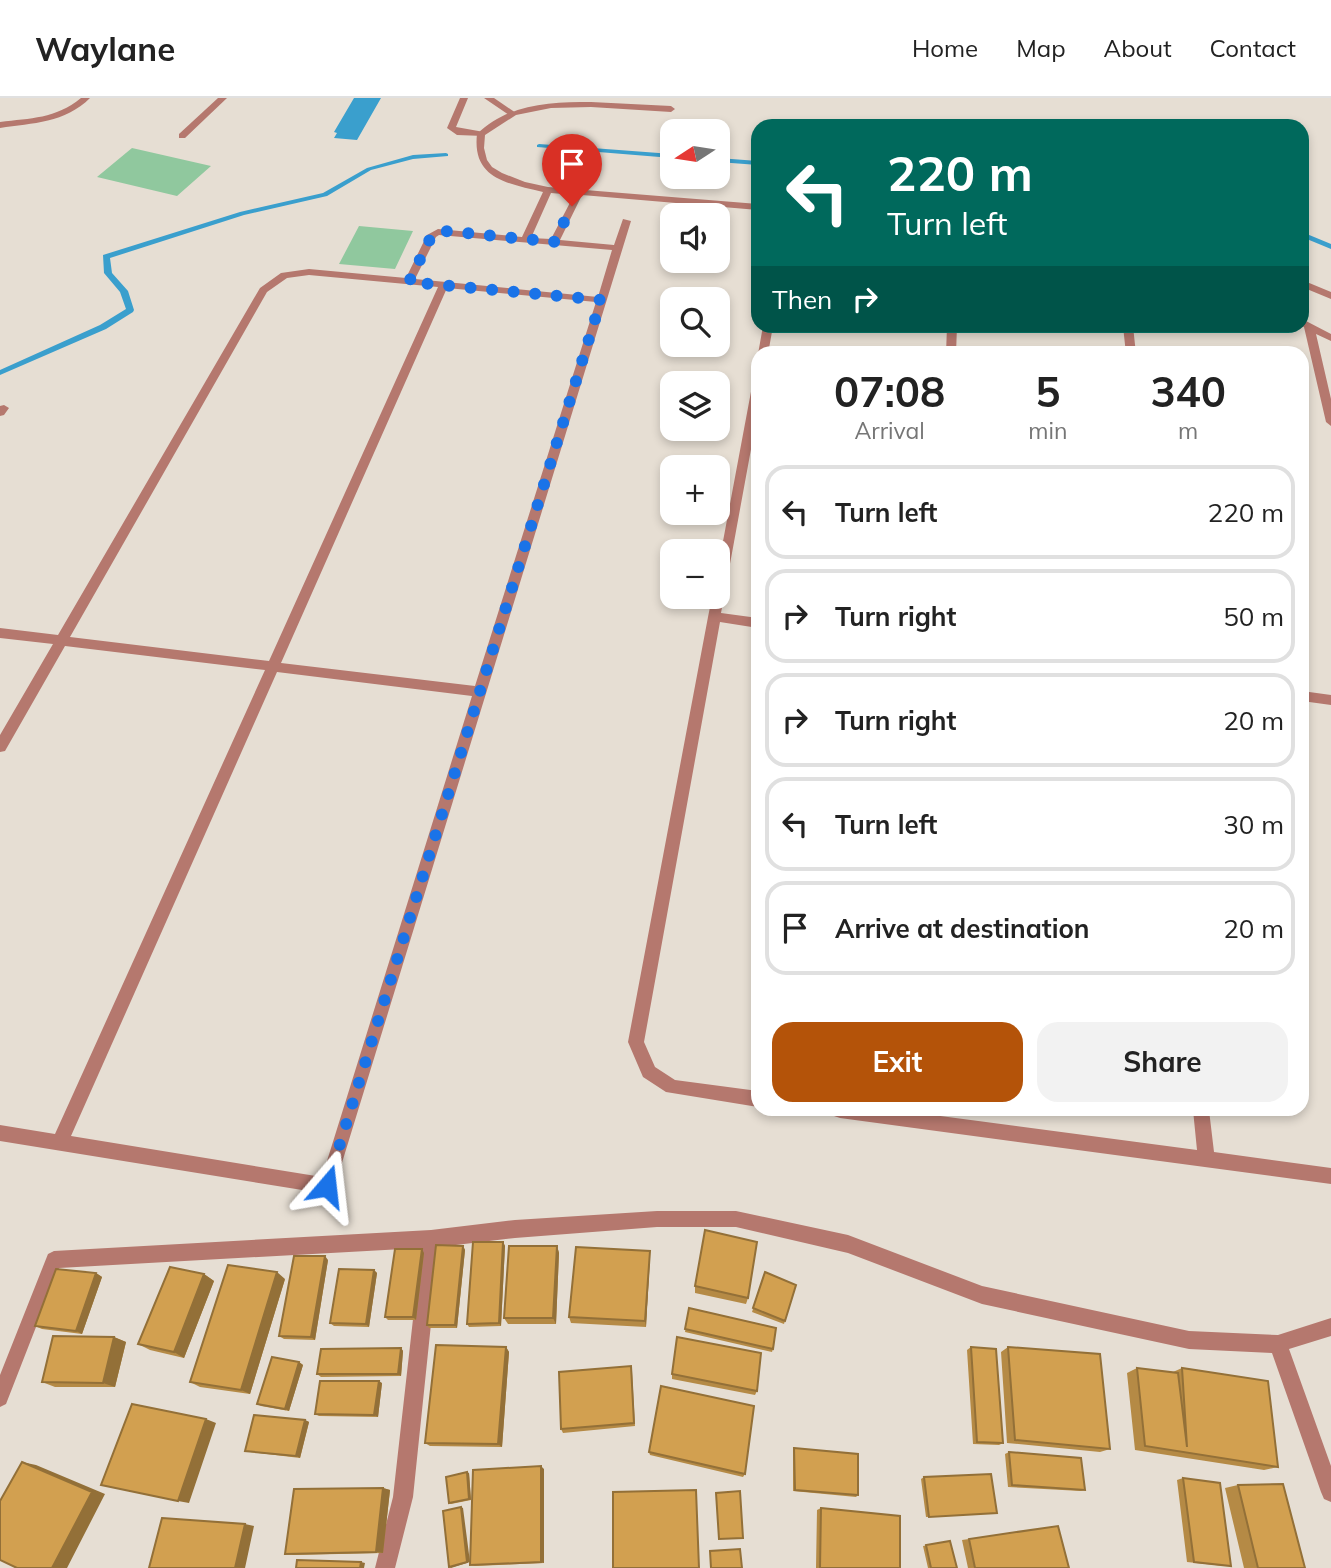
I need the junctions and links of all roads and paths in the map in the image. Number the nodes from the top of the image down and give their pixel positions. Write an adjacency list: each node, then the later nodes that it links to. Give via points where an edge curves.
1 (86, 98): 7 (street, via 57,117)
2 (223, 98): 9 (street)
3 (464, 98): 8 (street, via 451,128)
4 (488, 98): 6 (street)
5 (671, 109): 6 (street, via 577,103)
6 (512, 113): 8 (street)
7 (0, 125)
8 (481, 134): 10 (street, via 480,160 491,171)
9 (182, 136)
10 (548, 190): 11 (street); 14 (street)
11 (579, 192): 12 (street); 15 (street)
12 (751, 206)
13 (626, 221): 16 (street)
14 (526, 239): 15 (street); 17 (street, via 438,232 432,235)
15 (554, 242): 16 (street)
16 (617, 248): 21 (street)
17 (409, 282): 18 (street); 30 (street, via 309,272 284,275 263,290)
18 (444, 285): 21 (street); 31 (street)
19 (1309, 285): 20 (street)
20 (1331, 296)
21 (601, 300): 32 (street)
22 (1309, 325): 24 (street)
23 (1308, 333): 26 (street)
24 (1331, 338)
25 (751, 419): 27 (street)
26 (1331, 422)
27 (714, 617): 28 (street); 36 (street, via 636,1042 649,1072 672,1087)
28 (751, 622)
29 (0, 633): 30 (street)
30 (61, 641): 31 (street); 35 (street)
31 (273, 667): 32 (street); 40 (street)
32 (480, 692): 40 (street, via 327,1186)
33 (1309, 697): 34 (street)
34 (1331, 700)
35 (0, 747)
36 (751, 1097)
37 (925, 1116): 41 (street)
38 (1202, 1116): 41 (street)
39 (0, 1133): 40 (street)
40 (60, 1142)
41 (1206, 1159): 42 (street)
42 (1331, 1176)
43 (432, 1239): 45 (street, via 657,1219 736,1219 848,1244 982,1295 1101,1323 1189,1340); 46 (street, via 54,1260); 48 (street, via 403,1497)
44 (1331, 1327): 45 (street)
45 (1278, 1344): 47 (street)
46 (0, 1398)
47 (1331, 1492)
48 (385, 1568)

